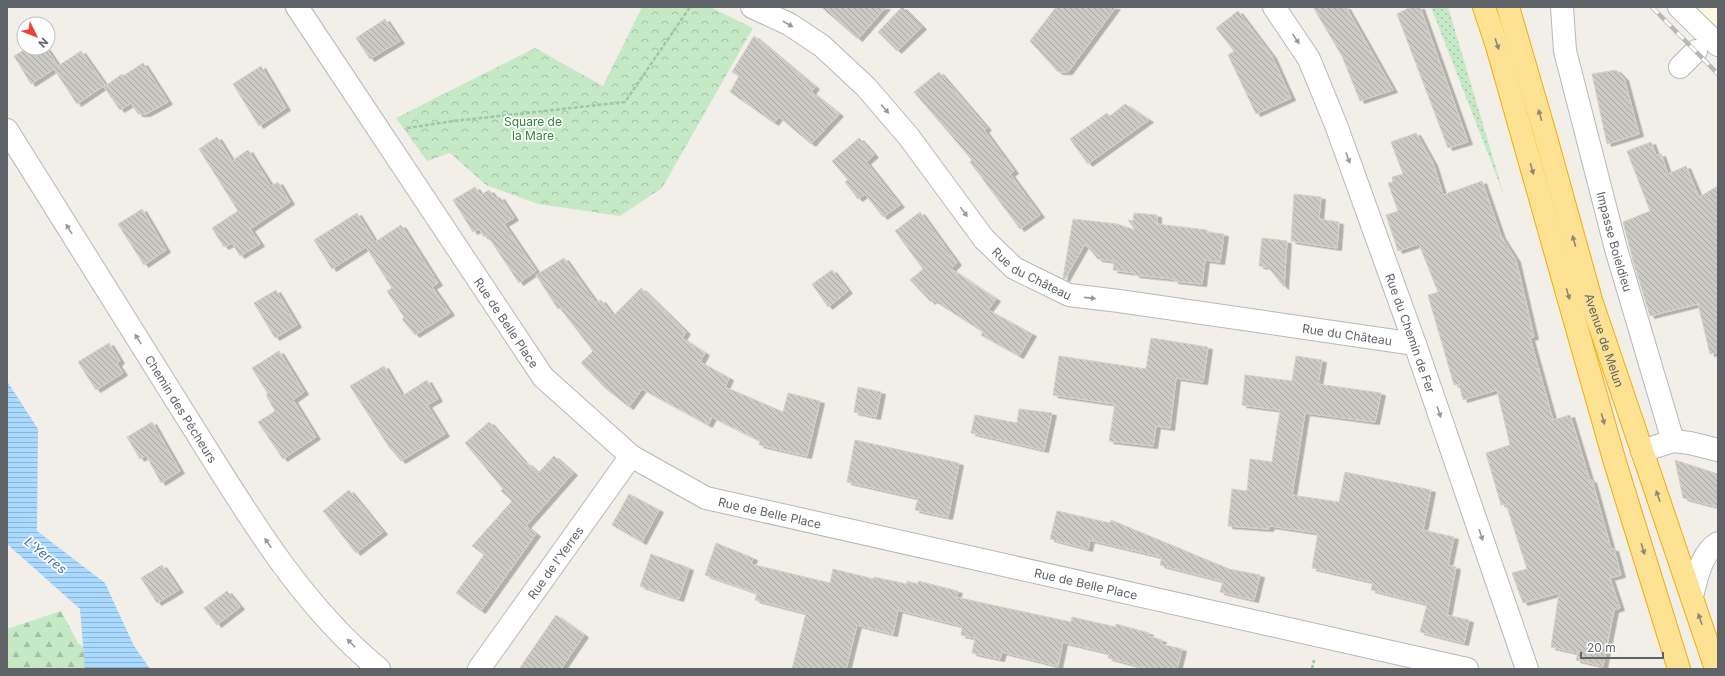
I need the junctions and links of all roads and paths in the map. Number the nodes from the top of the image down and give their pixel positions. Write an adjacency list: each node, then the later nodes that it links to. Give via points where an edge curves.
1 (297, 7): 13 (street, Rue de Belle Place)
2 (690, 7): 13 (path, via 625,102 454,121)
3 (752, 7): 14 (street, Rue du Château, one-way to 14, via 789,24 822,46 866,87 909,137 984,239 1014,268 1069,296)
4 (1274, 7): 14 (street, Rue du Chemin de Fer, one-way to 14, via 1309,59 1336,125)
5 (1484, 7): 28 (highway, Avenue de Melun, one-way to 28, via 1500,54 1614,459)
6 (1508, 7): 17 (highway, Avenue de Melun, one-way to 6, via 1591,300)
7 (1562, 7): 15 (street, Impasse Boieldieu, via 1565,51 1616,249)
8 (1679, 7): 9 (street)
9 (1718, 45)
10 (1696, 51): 11 (street)
11 (1680, 67)
12 (7, 130): 23 (street, Chemin des Pêcheurs, one-way to 12, via 322,614 268,544)
13 (381, 132): 18 (street, Rue de Belle Place, via 543,377)
14 (1415, 344): 27 (street, Rue du Chemin de Fer, one-way to 27)
15 (1673, 441): 16 (street); 17 (street)
16 (1718, 450)
17 (1642, 451): 20 (highway, Avenue de Melun, one-way to 17)
18 (630, 456): 24 (street, Rue de l'Yerres); 26 (street, Rue de Belle Place, via 706,498)
19 (1718, 543): 20 (street, via 1706,554)
20 (1692, 596): 22 (highway, Avenue de Melun, one-way to 20)
21 (1315, 659): 25 (path)
22 (1716, 668)
23 (379, 669)
24 (479, 669)
25 (1312, 669)
26 (1467, 669)
27 (1527, 669)
28 (1679, 669)

